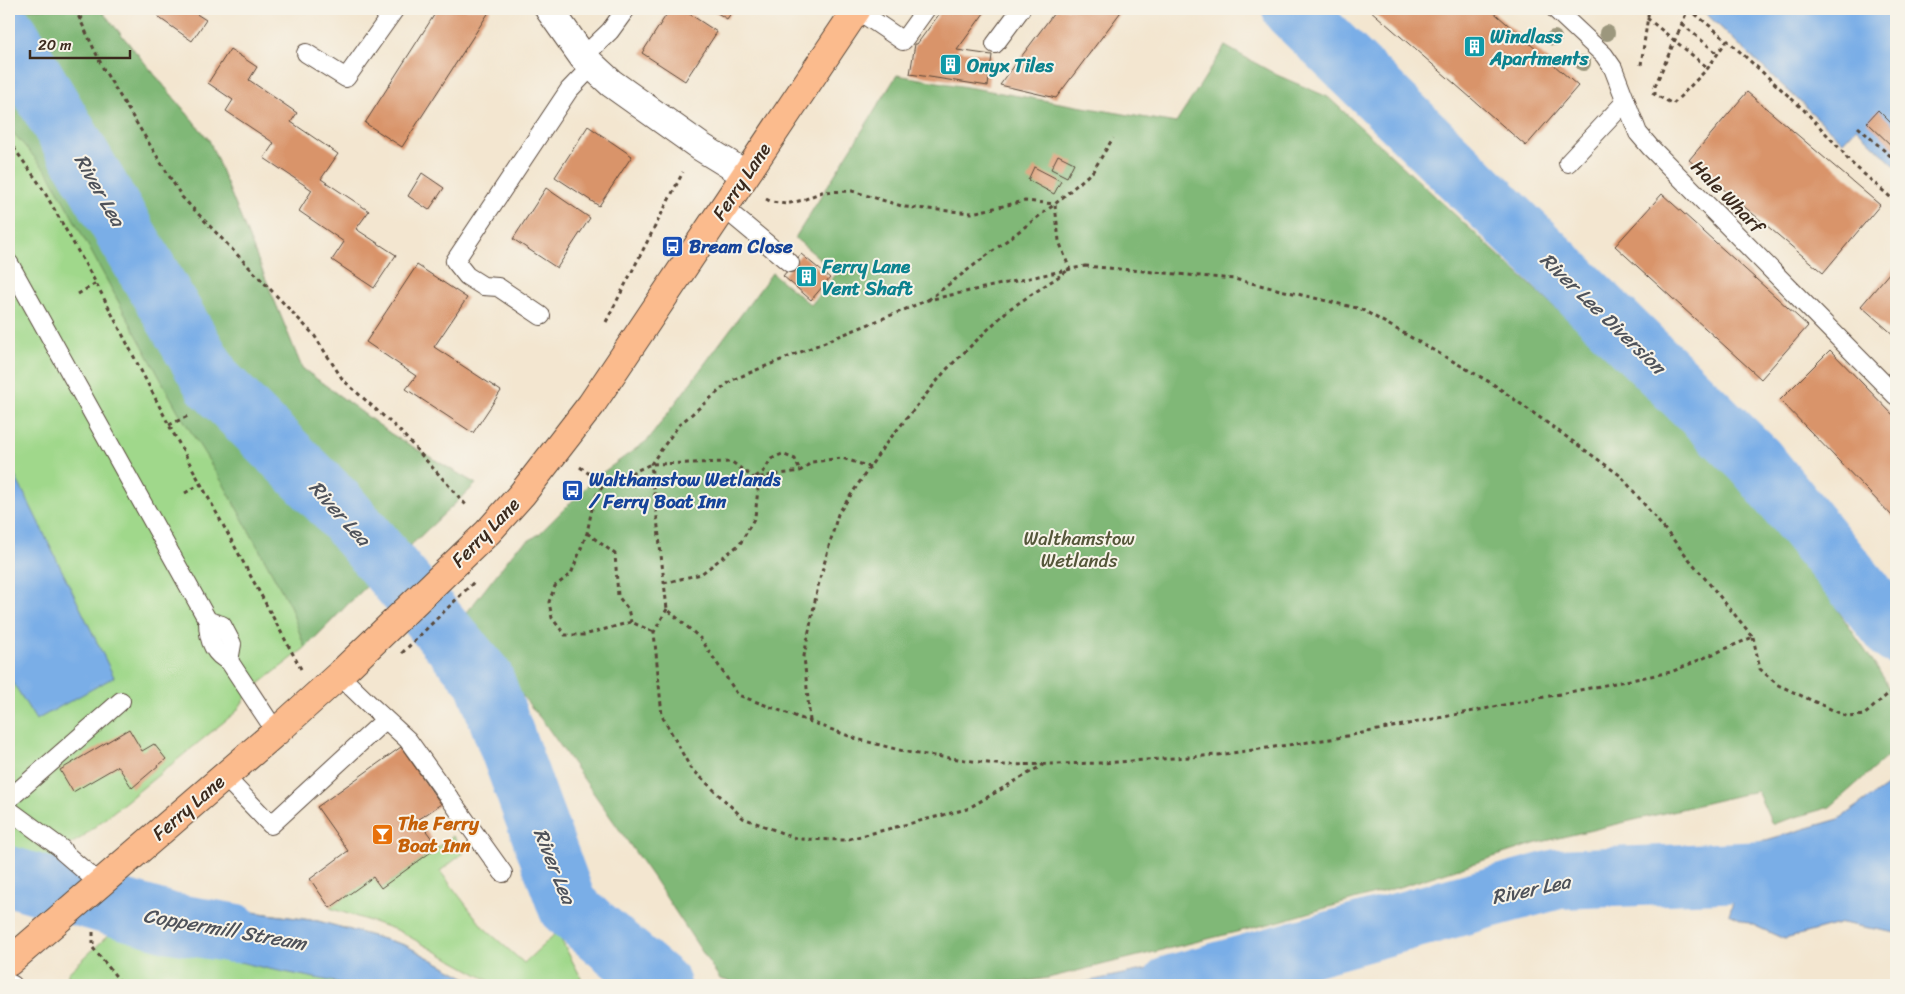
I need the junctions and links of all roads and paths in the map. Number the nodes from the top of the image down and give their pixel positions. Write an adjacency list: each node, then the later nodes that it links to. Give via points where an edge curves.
1 (75, 9): 13 (path)
2 (88, 9): 13 (path)
3 (395, 9): 17 (lane, via 346,78)
4 (549, 9): 19 (street)
5 (626, 9): 19 (lane)
6 (926, 9): 11 (lane, via 903,41)
7 (1021, 9): 16 (lane)
8 (1555, 9): 24 (lane, Hale Wharf, via 1604,55 1613,68)
9 (1649, 9): 12 (path)
10 (1688, 9): 14 (path); 15 (path)
11 (863, 14): 31 (main road, Ferry Lane)
12 (1647, 18): 20 (path); 21 (path)
13 (80, 20): 54 (path, via 104,70 182,196 314,335 343,380 399,430)
14 (1682, 24): 18 (path); 22 (path, bridge)
15 (1727, 40): 18 (path); 32 (path, via 1804,110 1849,161)
16 (995, 44)
17 (306, 53)
18 (1718, 54): 20 (path)
19 (587, 62): 31 (street); 41 (lane, via 455,261 468,276 483,286 498,288)
20 (1708, 68): 23 (path, via 1673,104)
21 (1640, 73)
22 (1655, 86)
23 (1650, 91)
24 (1626, 101): 29 (lane); 43 (lane, Hale Wharf, via 1638,133 1650,147)
25 (1858, 127): 28 (path)
26 (1113, 138): 33 (path, via 1093,171)
27 (9, 140): 38 (path, via 41,186)
28 (1896, 161)
29 (1568, 163)
30 (679, 178): 42 (path)
31 (752, 185): 33 (path, via 772,202 786,204 822,192 852,191 905,207 972,213 1025,201); 34 (main road, Ferry Lane)
32 (1896, 202)
33 (1055, 204): 37 (path, via 1060,241); 40 (path)
34 (723, 207): 36 (lane); 64 (main road, Ferry Lane, via 597,397 516,501 488,532)
35 (9, 263): 69 (lane, via 208,622 208,636 220,657 229,660)
36 (790, 263)
37 (1070, 270): 40 (path); 48 (path, via 1008,310 946,370); 61 (path, via 1085,266 1234,279 1361,309 1494,384 1621,476)
38 (96, 283): 39 (path); 45 (path)
39 (78, 294)
40 (928, 300): 46 (path, via 732,380 679,424)
41 (541, 316)
42 (604, 327)
43 (1896, 396)
44 (188, 416): 45 (path)
45 (169, 425): 52 (path)
46 (651, 464): 50 (path, via 732,462); 51 (path, via 618,479); 57 (path)
47 (578, 466): 51 (path, via 595,478)
48 (870, 467): 49 (path, via 842,458 812,462); 68 (path, via 838,514 818,586 804,656)
49 (800, 471): 50 (path); 50 (path, via 795,459 782,454 771,459 764,471)
50 (754, 478): 57 (path, via 758,488 755,517 740,544 701,574)
51 (607, 480): 55 (path, via 594,498)
52 (201, 484): 53 (path); 63 (path)
53 (185, 493)
54 (467, 506)
55 (588, 533): 59 (path, via 615,554 618,596 628,609); 59 (path, via 570,574 555,586 549,602 552,618 565,635 584,635)
56 (476, 580): 62 (path, Ferry Lane, bridge)
57 (664, 583): 58 (path)
58 (667, 609): 60 (path); 68 (path, via 701,639 738,695)
59 (631, 622): 60 (path)
60 (654, 632): 70 (path, via 662,716 690,767 743,818 798,839 845,840 967,809)
61 (1753, 637): 65 (path, via 1760,669 1778,685 1848,717 1864,715); 70 (path, via 1671,672 1337,738 1218,755)
62 (402, 653)
63 (302, 670)
64 (339, 674): 67 (lane); 69 (main road, Ferry Lane)
65 (1896, 687)
66 (121, 701): 72 (lane)
67 (385, 720): 71 (lane, via 272,825); 74 (lane, via 408,740)
68 (810, 721): 70 (path, via 857,740 911,753 1004,765)
69 (276, 732): 71 (main road, Ferry Lane)
70 (1044, 764)
71 (224, 776): 75 (main road, Ferry Lane)
72 (9, 798)
73 (9, 810): 75 (lane, via 62,849)
74 (503, 873)
75 (99, 883): 77 (main road, Ferry Lane, via 54,925)
76 (93, 932): 80 (path, via 93,948)
77 (12, 956)
78 (9, 983): 79 (lane)
79 (13, 985)
80 (123, 985)

